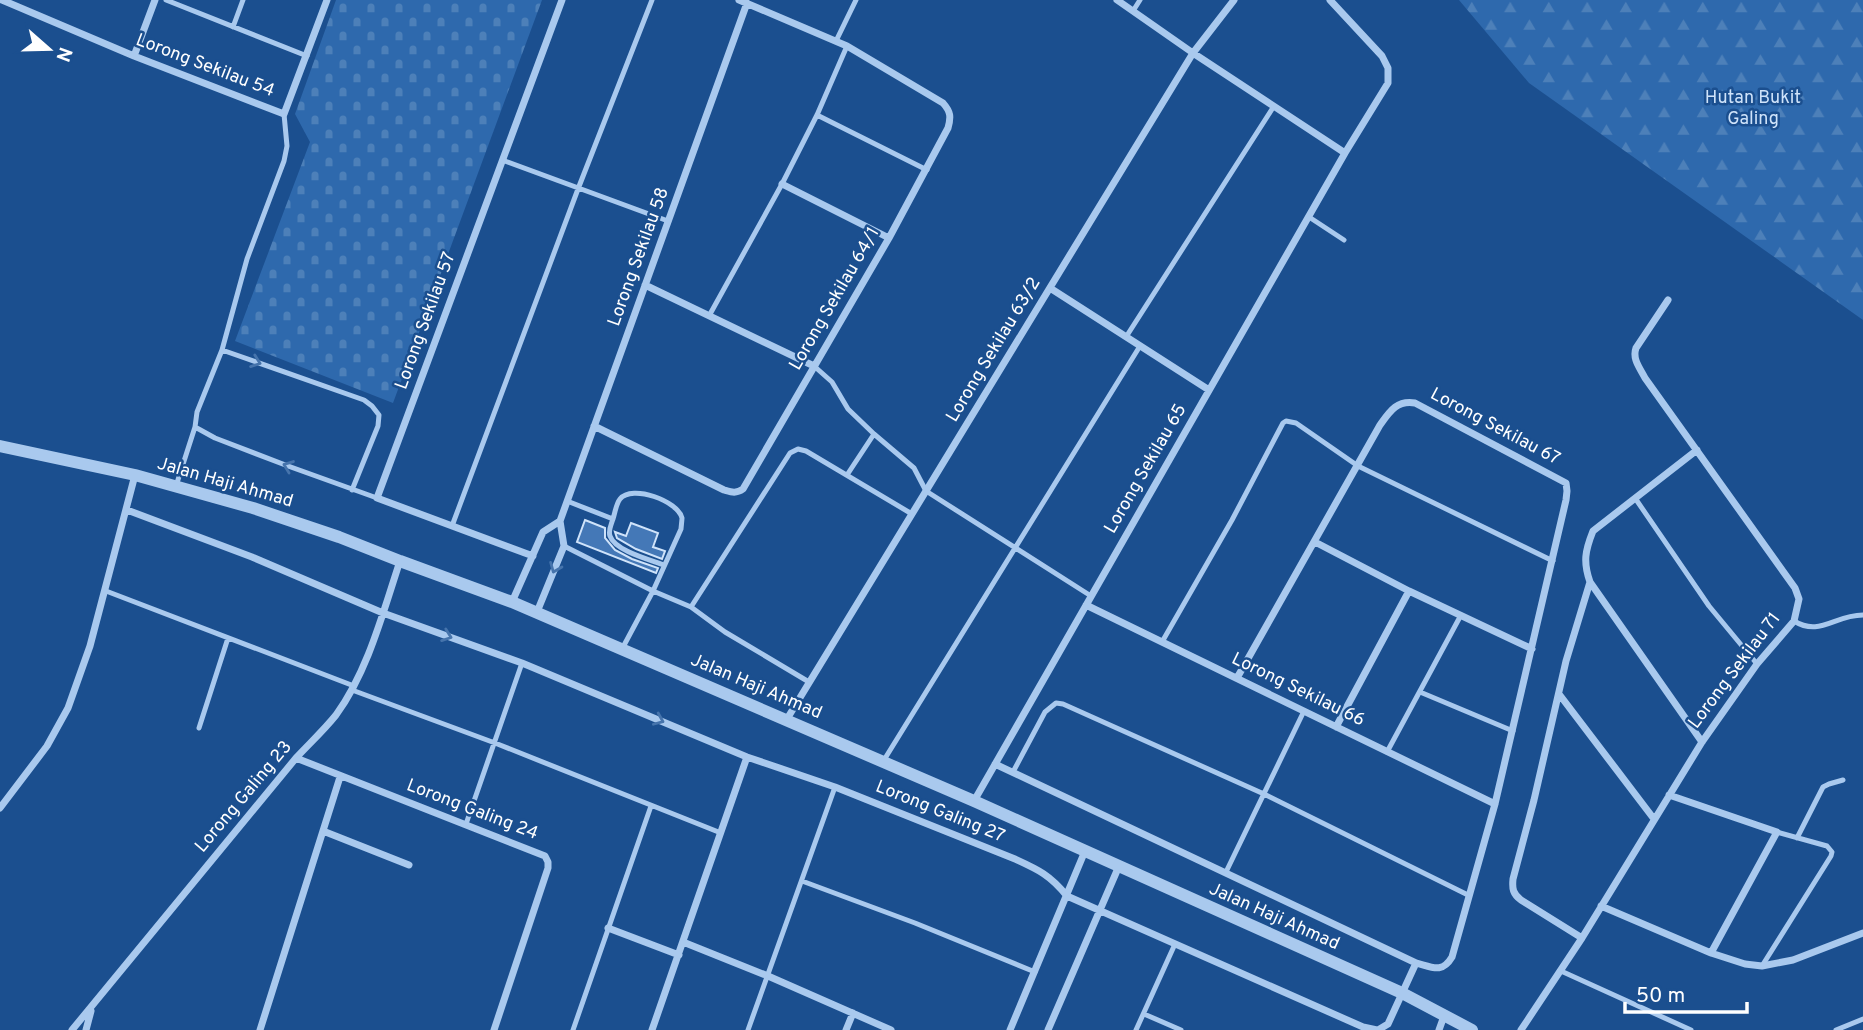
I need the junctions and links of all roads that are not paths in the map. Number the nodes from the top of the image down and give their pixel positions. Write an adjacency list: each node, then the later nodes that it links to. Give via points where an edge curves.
1 (2, 0): 19 (street, Lorong Sekilau 54)
2 (155, 0): 19 (street)
3 (166, 0): 15 (lane)
4 (243, 0): 15 (lane)
5 (327, 0): 20 (street, Lorong Sekilau 54)
6 (562, 0): 25 (street, Lorong Sekilau 57)
7 (652, 0): 28 (lane)
8 (856, 0): 16 (lane)
9 (1117, 0): 14 (street)
10 (1140, 0): 14 (lane)
11 (1234, 0): 18 (street, Lorong Sekilau 63/2)
12 (1330, 0): 24 (street, Lorong Sekilau 65, via 1382,57 1389,76)
13 (743, 1): 16 (street); 30 (street, Lorong Sekilau 58)
14 (1133, 11): 18 (street)
15 (233, 27): 20 (lane)
16 (836, 41): 17 (street)
17 (848, 46): 23 (lane); 26 (street, Lorong Sekilau 64/1, via 950,110 948,128)
18 (1194, 53): 21 (street); 34 (street, Lorong Sekilau 63/2)
19 (134, 55): 22 (street, Lorong Sekilau 54)
20 (307, 56): 22 (street, Lorong Sekilau 54)
21 (1275, 106): 24 (street); 37 (lane)
22 (284, 114): 39 (lane, via 284,161 247,259)
23 (817, 116): 26 (lane); 27 (lane)
24 (1345, 153): 29 (street, Lorong Sekilau 65)
25 (502, 160): 28 (lane); 53 (street, Lorong Sekilau 57)
26 (927, 170): 31 (street, Lorong Sekilau 64/1)
27 (782, 184): 31 (street); 36 (lane)
28 (578, 189): 30 (lane); 60 (lane)
29 (1309, 217): 32 (lane); 41 (street, Lorong Sekilau 65)
30 (668, 221): 33 (street, Lorong Sekilau 58)
31 (888, 238): 40 (street, Lorong Sekilau 64/1)
32 (1344, 240)
33 (645, 285): 36 (street); 42 (street, Lorong Sekilau 58)
34 (1050, 288): 37 (street); 52 (street, Lorong Sekilau 63/2)
35 (1668, 300): 46 (street, Lorong Sekilau 71, via 1636,348 1635,360)
36 (709, 316): 40 (street)
37 (1126, 337): 38 (street)
38 (1140, 346): 41 (street); 63 (lane)
39 (222, 350): 43 (lane); 51 (lane, one-way to 51, via 372,406 379,415 378,426)
40 (814, 366): 42 (street, Lorong Sekilau 64/1, via 739,492); 44 (lane)
41 (1209, 390): 72 (street, Lorong Sekilau 65)
42 (594, 426): 55 (street, Lorong Sekilau 58)
43 (195, 427): 50 (lane); 51 (lane, one-way to 43)
44 (874, 434): 49 (lane); 52 (lane, via 914,468)
45 (0, 446): 48 (street, Jalan Haji Ahmad)
46 (1697, 450): 54 (street); 80 (street, Lorong Sekilau 71, via 1795,588 1799,598)
47 (1358, 466): 61 (street, Lorong Sekilau 67); 66 (lane); 66 (street, Lorong Sekilau 67, via 1389,411 1401,403 1415,403 1566,482); 82 (lane, via 1296,423 1283,423)
48 (135, 475): 50 (street, Jalan Haji Ahmad); 56 (street)
49 (847, 475): 57 (lane); 75 (lane, via 806,451 790,453)
50 (175, 487): 65 (street, Jalan Haji Ahmad, via 253,508)
51 (352, 490): 53 (lane)
52 (926, 491): 57 (street, Lorong Sekilau 63/2); 63 (lane)
53 (377, 498): 60 (street)
54 (1635, 498): 68 (street, via 1593,531 1585,567); 86 (lane, via 1709,606)
55 (567, 501): 58 (lane); 59 (street, Lorong Sekilau 58)
56 (127, 510): 69 (street); 77 (street)
57 (912, 514): 88 (street, Lorong Sekilau 63/2)
58 (613, 519): 67 (lane, via 609,532 617,545); 67 (lane, via 626,494 638,493 675,506 681,529)
59 (560, 521): 62 (street, Lorong Sekilau 58); 64 (street, Lorong Sekilau 58, via 543,532)
60 (452, 526): 64 (street)
61 (1315, 542): 70 (street); 87 (street, Lorong Sekilau 67)
62 (564, 546): 71 (lane); 76 (street, one-way to 76)
63 (1016, 548): 72 (lane); 102 (lane)
64 (533, 556): 73 (street, Lorong Sekilau 58)
65 (400, 561): 73 (street, Jalan Haji Ahmad); 77 (street, Lorong Galing 23)
66 (1553, 561): 84 (street, Lorong Sekilau 67)
67 (664, 565): 71 (lane)
68 (1590, 582): 91 (street); 97 (street)
69 (106, 591): 81 (lane); 113 (street, via 68,708 47,746)
70 (1409, 591): 78 (street); 94 (street)
71 (653, 592): 75 (lane); 83 (lane)
72 (1091, 596): 74 (street, Lorong Sekilau 65)
73 (512, 602): 76 (street, Jalan Haji Ahmad)
74 (1086, 605): 82 (street, Lorong Sekilau 66); 103 (street, Lorong Sekilau 65)
75 (691, 607): 88 (lane)
76 (537, 612): 83 (street, Jalan Haji Ahmad)
77 (383, 613): 85 (street, one-way to 85); 89 (street, Lorong Galing 23)
78 (1461, 615): 84 (street); 90 (lane)
79 (1863, 615): 80 (lane, via 1809,628)
80 (1794, 621): 86 (street, Lorong Sekilau 71)
81 (228, 638): 89 (lane); 95 (lane)
82 (1162, 642): 87 (street, Lorong Sekilau 66)
83 (622, 649): 93 (street, Jalan Haji Ahmad)
84 (1532, 649): 96 (street, Lorong Sekilau 67)
85 (522, 663): 98 (lane); 100 (street, one-way to 100)
86 (1757, 664): 97 (street, Lorong Sekilau 71)
87 (1237, 678): 92 (street, Lorong Sekilau 66)
88 (809, 682): 93 (street, Lorong Sekilau 63/2)
89 (353, 688): 98 (lane); 101 (street, Lorong Galing 23, via 334,717)
90 (1420, 692): 96 (lane); 99 (lane)
91 (1559, 694): 114 (street); 131 (street, via 1512,889 1515,896)
92 (1304, 711): 94 (street, Lorong Sekilau 66); 108 (lane)
93 (787, 719): 102 (street, Jalan Haji Ahmad)
94 (1336, 727): 99 (street, Lorong Sekilau 66)
95 (199, 728)
96 (1513, 731): 111 (street, Lorong Sekilau 67)
97 (1702, 741): 109 (street, Lorong Sekilau 71)
98 (495, 743): 112 (lane); 115 (lane)
99 (1387, 752): 111 (street, Lorong Sekilau 66)
100 (747, 757): 107 (street, Lorong Galing 27); 118 (street)
101 (296, 758): 105 (street, Lorong Galing 24); 142 (street, Lorong Galing 23)
102 (883, 762): 110 (street, Jalan Haji Ahmad)
103 (995, 764): 104 (street); 110 (street, Lorong Sekilau 65)
104 (1013, 772): 108 (lane, via 1045,712 1056,703); 123 (street)
105 (340, 777): 115 (street, Lorong Galing 24); 116 (street)
106 (1843, 780): 119 (lane, via 1823,787)
107 (835, 787): 124 (lane); 126 (street, Lorong Galing 27, via 1042,871)
108 (1264, 794): 123 (lane); 125 (lane)
109 (1669, 795): 114 (street, Lorong Sekilau 71); 117 (street)
110 (974, 801): 120 (street, Jalan Haji Ahmad)
111 (1495, 804): 125 (street, Lorong Sekilau 67)
112 (651, 806): 118 (lane); 129 (lane)
113 (0, 808)
114 (1654, 820): 127 (street, Lorong Sekilau 71)
115 (466, 824): 151 (street, Lorong Galing 24, via 540,853 548,862)
116 (323, 831): 121 (street); 150 (street)
117 (1777, 832): 119 (lane); 134 (street)
118 (721, 833): 132 (street)
119 (1797, 838): 137 (lane, via 1827,846 1831,856)
120 (1085, 851): 122 (street, Jalan Haji Ahmad); 126 (street)
121 (409, 865)
122 (1119, 866): 128 (street); 141 (street, Jalan Haji Ahmad)
123 (1226, 872): 136 (street)
124 (802, 881): 139 (lane); 140 (lane)
125 (1468, 895): 136 (street, Lorong Sekilau 67, via 1447,965)
126 (1067, 896): 128 (street, Lorong Galing 27); 139 (street)
127 (1601, 906): 131 (street, Lorong Sekilau 71); 134 (street)
128 (1100, 909): 133 (street, Lorong Galing 27); 158 (street)
129 (608, 929): 135 (street); 152 (lane)
130 (1863, 933): 137 (street, via 1793,960)
131 (1582, 938): 138 (street, Lorong Sekilau 71)
132 (683, 942): 135 (street); 140 (street)
133 (1175, 944): 144 (lane); 147 (street, Lorong Galing 27)
134 (1711, 953): 137 (street)
135 (679, 955): 153 (street)
136 (1416, 963): 141 (street, Lorong Galing 27)
137 (1762, 966)
138 (1561, 971): 164 (street, Lorong Sekilau 71); 165 (lane)
139 (1035, 972): 157 (street)
140 (768, 976): 143 (street); 154 (lane)
141 (1402, 993): 145 (street, Jalan Haji Ahmad); 161 (street, Lorong Galing 27, via 1388,1024)
142 (92, 1007): 148 (street, Lorong Galing 23); 149 (street)
143 (853, 1013): 155 (street); 156 (street)
144 (1144, 1014): 159 (lane); 160 (lane)
145 (1444, 1016): 162 (street); 163 (street, Jalan Haji Ahmad)
146 (1863, 1019): 166 (lane)
147 (1362, 1029): 161 (street, Lorong Galing 27)
148 (72, 1030)
149 (86, 1030)
150 (260, 1030)
151 (494, 1030)
152 (573, 1030)
153 (652, 1030)
154 (748, 1030)
155 (846, 1030)
156 (891, 1030)
157 (1010, 1030)
158 (1048, 1030)
159 (1136, 1030)
160 (1181, 1030)
161 (1378, 1030)
162 (1439, 1030)
163 (1472, 1030)
164 (1521, 1030)
165 (1691, 1030)
166 (1836, 1030)

